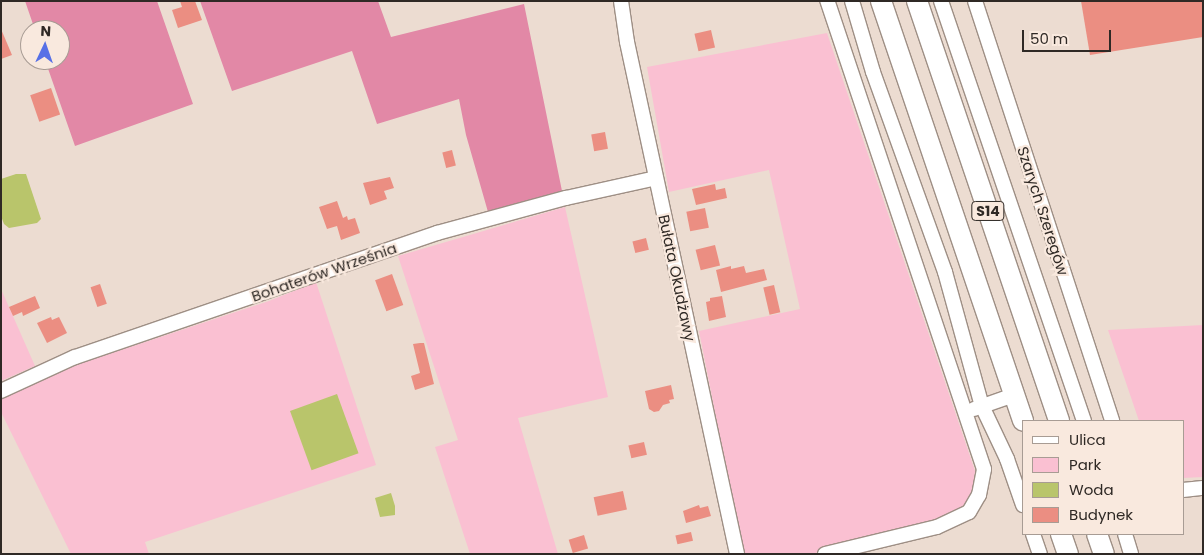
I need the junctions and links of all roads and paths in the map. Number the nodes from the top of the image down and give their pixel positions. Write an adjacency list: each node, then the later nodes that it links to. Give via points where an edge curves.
1 (621, 1): 8 (street, Bułata Okudżawy)
2 (827, 1): 12 (street)
3 (852, 1): 11 (street, via 873,72 945,272)
4 (881, 1): 10 (highway, S14)
5 (917, 1): 14 (highway, S14)
6 (941, 1): 15 (street)
7 (975, 1): 16 (street, Szarych Szeregów)
8 (656, 178): 9 (street, Bohaterów Września, via 566,198 437,233 75,357); 26 (street, Bułata Okudżawy)
9 (1, 391)
10 (1014, 394): 11 (street); 13 (highway, S14)
11 (982, 406): 12 (street); 19 (street)
12 (966, 412): 27 (street, via 984,469 979,494 969,512 937,527)
13 (1023, 420)
14 (1059, 420)
15 (1084, 420)
16 (1112, 420)
17 (1203, 488): 18 (street)
18 (1184, 490)
19 (1022, 502)
20 (1033, 535): 28 (street)
21 (1061, 535): 29 (highway)
22 (1068, 535): 30 (street)
23 (1090, 535): 31 (street)
24 (1097, 535): 32 (highway)
25 (1125, 535): 33 (street)
26 (737, 554)
27 (825, 554)
28 (1040, 554)
29 (1068, 554)
30 (1078, 554)
31 (1093, 554)
32 (1104, 554)
33 (1131, 554)

